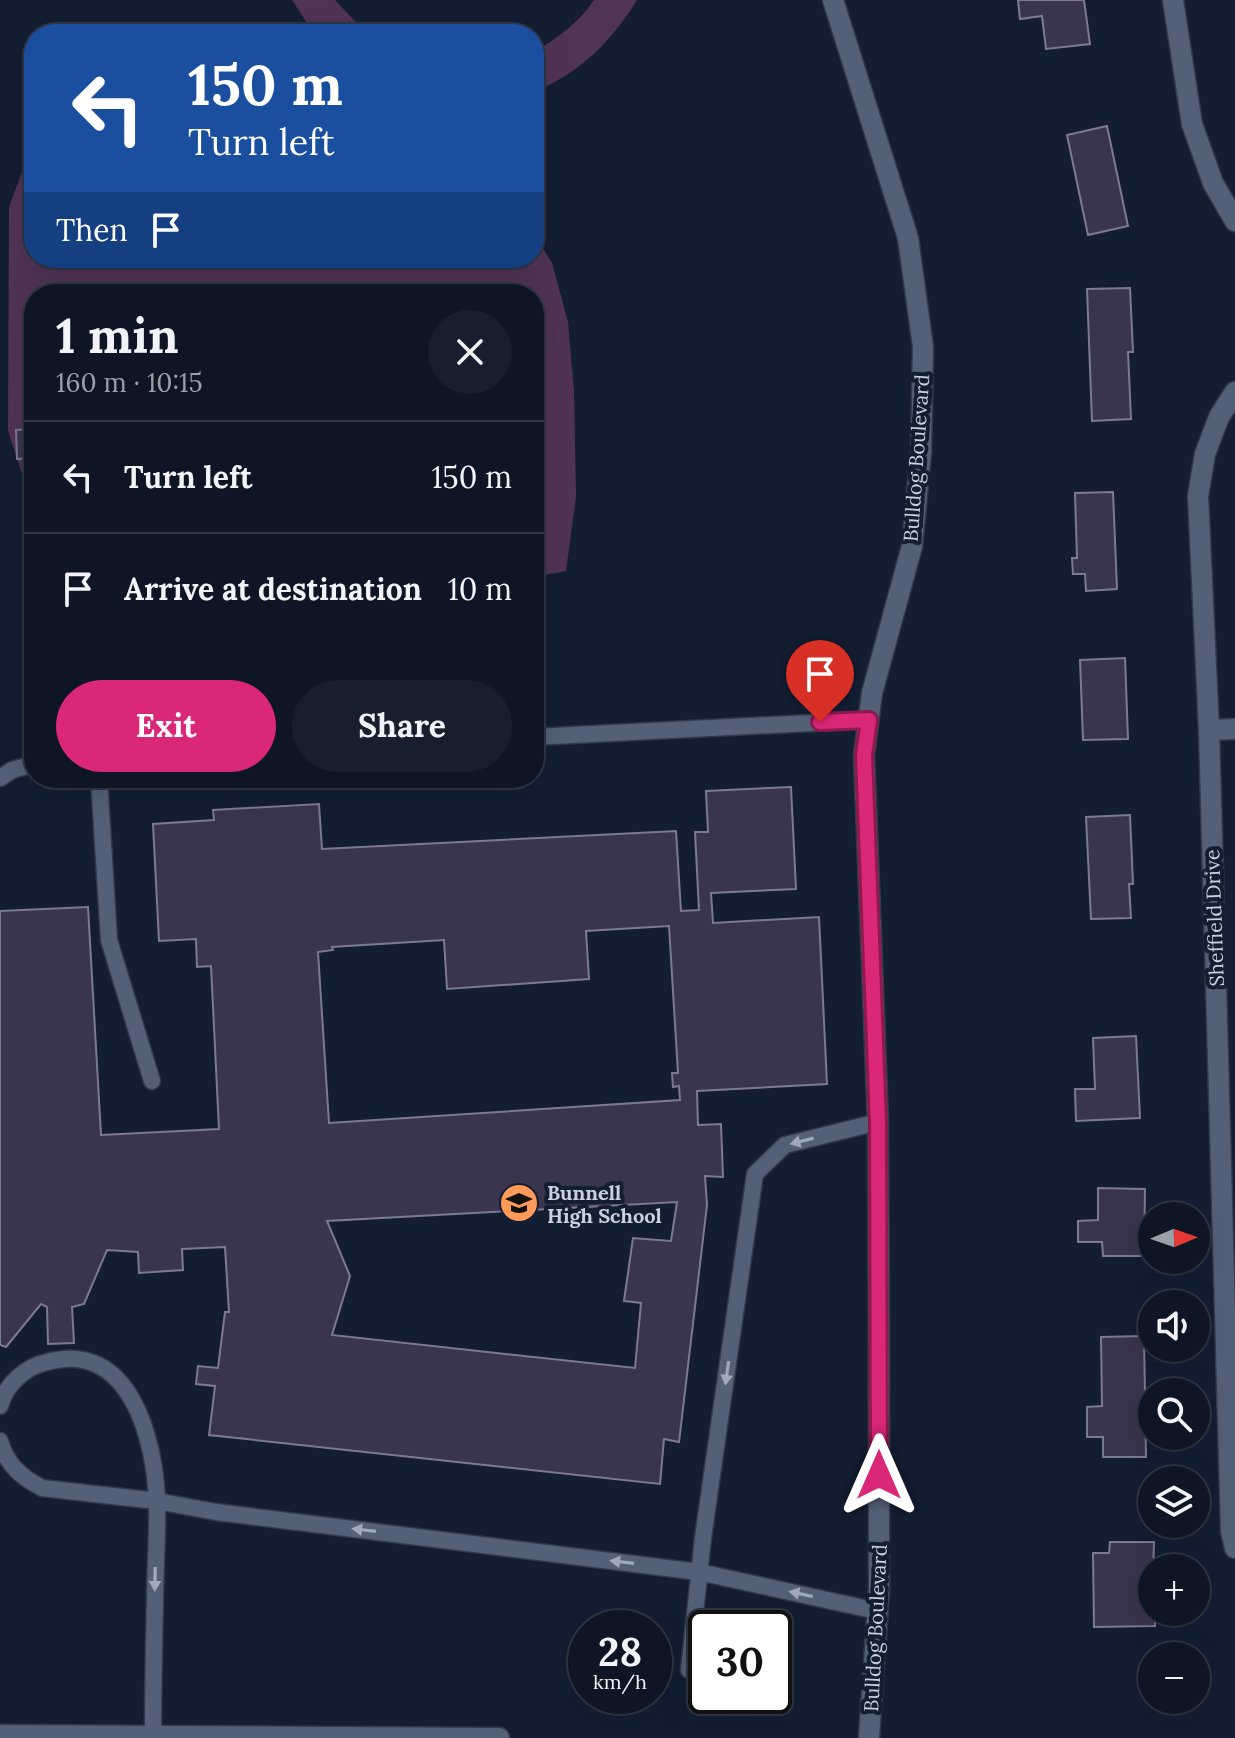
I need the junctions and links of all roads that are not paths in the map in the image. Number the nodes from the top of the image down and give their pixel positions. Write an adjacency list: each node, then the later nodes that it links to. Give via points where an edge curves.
1 (833, 0): 5 (street, Bulldog Boulevard, via 908,238 923,347 912,546)
2 (1173, 0): 3 (street, via 1192,124 1213,183)
3 (1235, 221)
4 (1235, 392): 7 (street, Sheffield Drive, via 1205,454 1198,496)
5 (869, 720): 8 (lane); 13 (street, Bulldog Boulevard, via 864,755)
6 (1235, 729): 7 (street)
7 (1209, 730): 17 (street, Sheffield Drive)
8 (544, 736)
9 (24, 767): 10 (lane)
10 (0, 778)
11 (100, 788): 12 (lane, via 109,940)
12 (152, 1081)
13 (878, 1122): 18 (lane, one-way to 18, via 785,1145 755,1174); 20 (street, Bulldog Boulevard)
14 (0, 1406): 16 (lane, via 12,1382 46,1362 67,1358 106,1369 126,1387 139,1415 151,1450)
15 (0, 1441): 16 (lane, via 15,1470 42,1488)
16 (157, 1501): 18 (lane, one-way to 16); 22 (lane, one-way to 22)
17 (1235, 1548)
18 (699, 1572): 19 (lane); 20 (lane, one-way to 18)
19 (695, 1610)
20 (877, 1611): 24 (street, Bulldog Boulevard)
21 (0, 1735): 22 (street)
22 (153, 1736): 23 (street)
23 (499, 1738)
24 (869, 1738)

